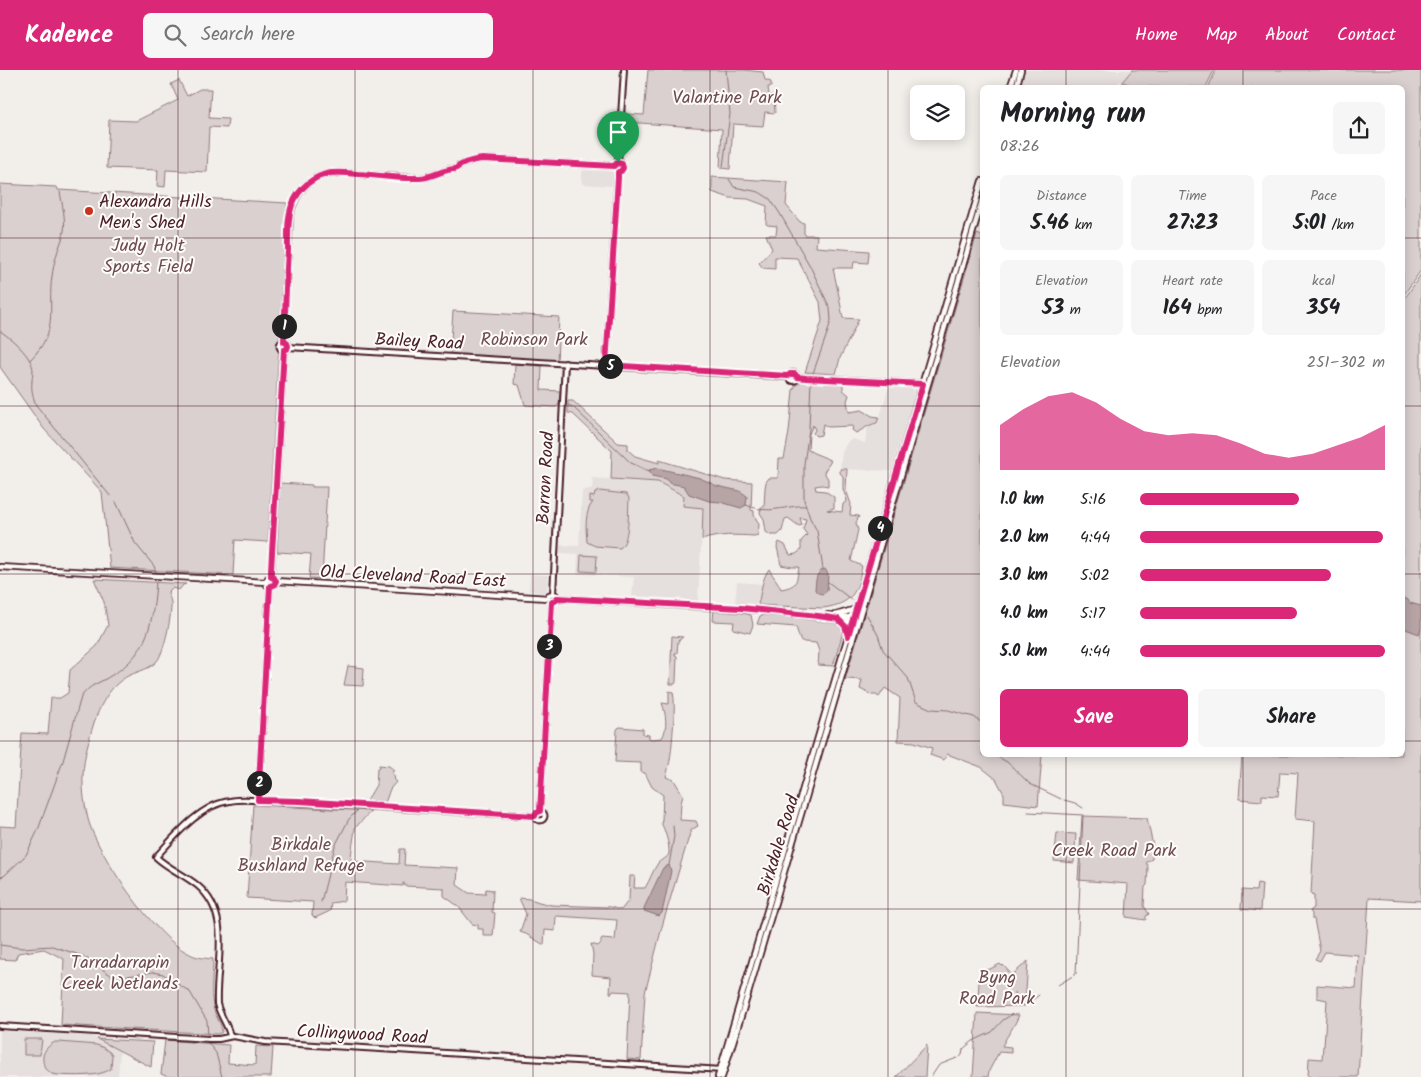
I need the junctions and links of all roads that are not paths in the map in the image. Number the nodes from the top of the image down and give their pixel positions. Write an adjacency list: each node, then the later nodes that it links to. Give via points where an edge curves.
1 (624, 70): 6 (street)
2 (1016, 70): 4 (main road)
3 (1021, 70): 5 (main road)
4 (1011, 85)
5 (1017, 85)
6 (618, 162): 7 (street); 8 (street, via 623,167)
7 (614, 166): 8 (street); 11 (street, via 482,159 418,178 338,172 312,180 299,193 292,207)
8 (618, 172): 15 (street)
9 (980, 189): 16 (main road)
10 (980, 208): 16 (main road)
11 (284, 342): 12 (street); 13 (street, via 279,346)
12 (288, 347): 13 (street); 14 (street, Bailey Road)
13 (284, 350): 18 (street)
14 (565, 363): 15 (street, Bailey Road); 22 (street, Barron Road)
15 (606, 365): 16 (street, Bailey Road, via 788,376 792,381 797,377)
16 (926, 384): 25 (main road); 29 (main road)
17 (0, 567): 20 (main road)
18 (271, 577): 19 (main road); 20 (main road)
19 (276, 581): 21 (main road); 24 (main road, Old Cleveland Road East)
20 (266, 582): 21 (main road)
21 (270, 586): 31 (street)
22 (553, 594): 23 (main road); 24 (main road, via 549,595)
23 (557, 598): 24 (main road); 27 (main road, via 741,608)
24 (550, 600): 32 (street)
25 (856, 608): 26 (main road); 29 (main road)
26 (834, 615): 27 (main road); 29 (main road)
27 (818, 616): 28 (main road)
28 (838, 619): 29 (main road); 30 (main road)
29 (855, 620): 30 (main road, Birkdale Road); 36 (main road, Birkdale Road)
30 (848, 636): 36 (main road, Birkdale Road)
31 (258, 800): 33 (street); 35 (street, via 229,800 206,810 156,857 197,885 215,911 220,939 217,1004)
32 (540, 811): 33 (street); 33 (street, via 544,814 543,819 538,820)
33 (535, 816)
34 (0, 1026): 35 (street, Collingwood Road, via 209,1039)
35 (230, 1036): 36 (street, Collingwood Road, via 265,1042)
36 (722, 1070): 37 (main road, Birkdale Road); 38 (main road, Birkdale Road)
37 (718, 1077)
38 (722, 1077)

